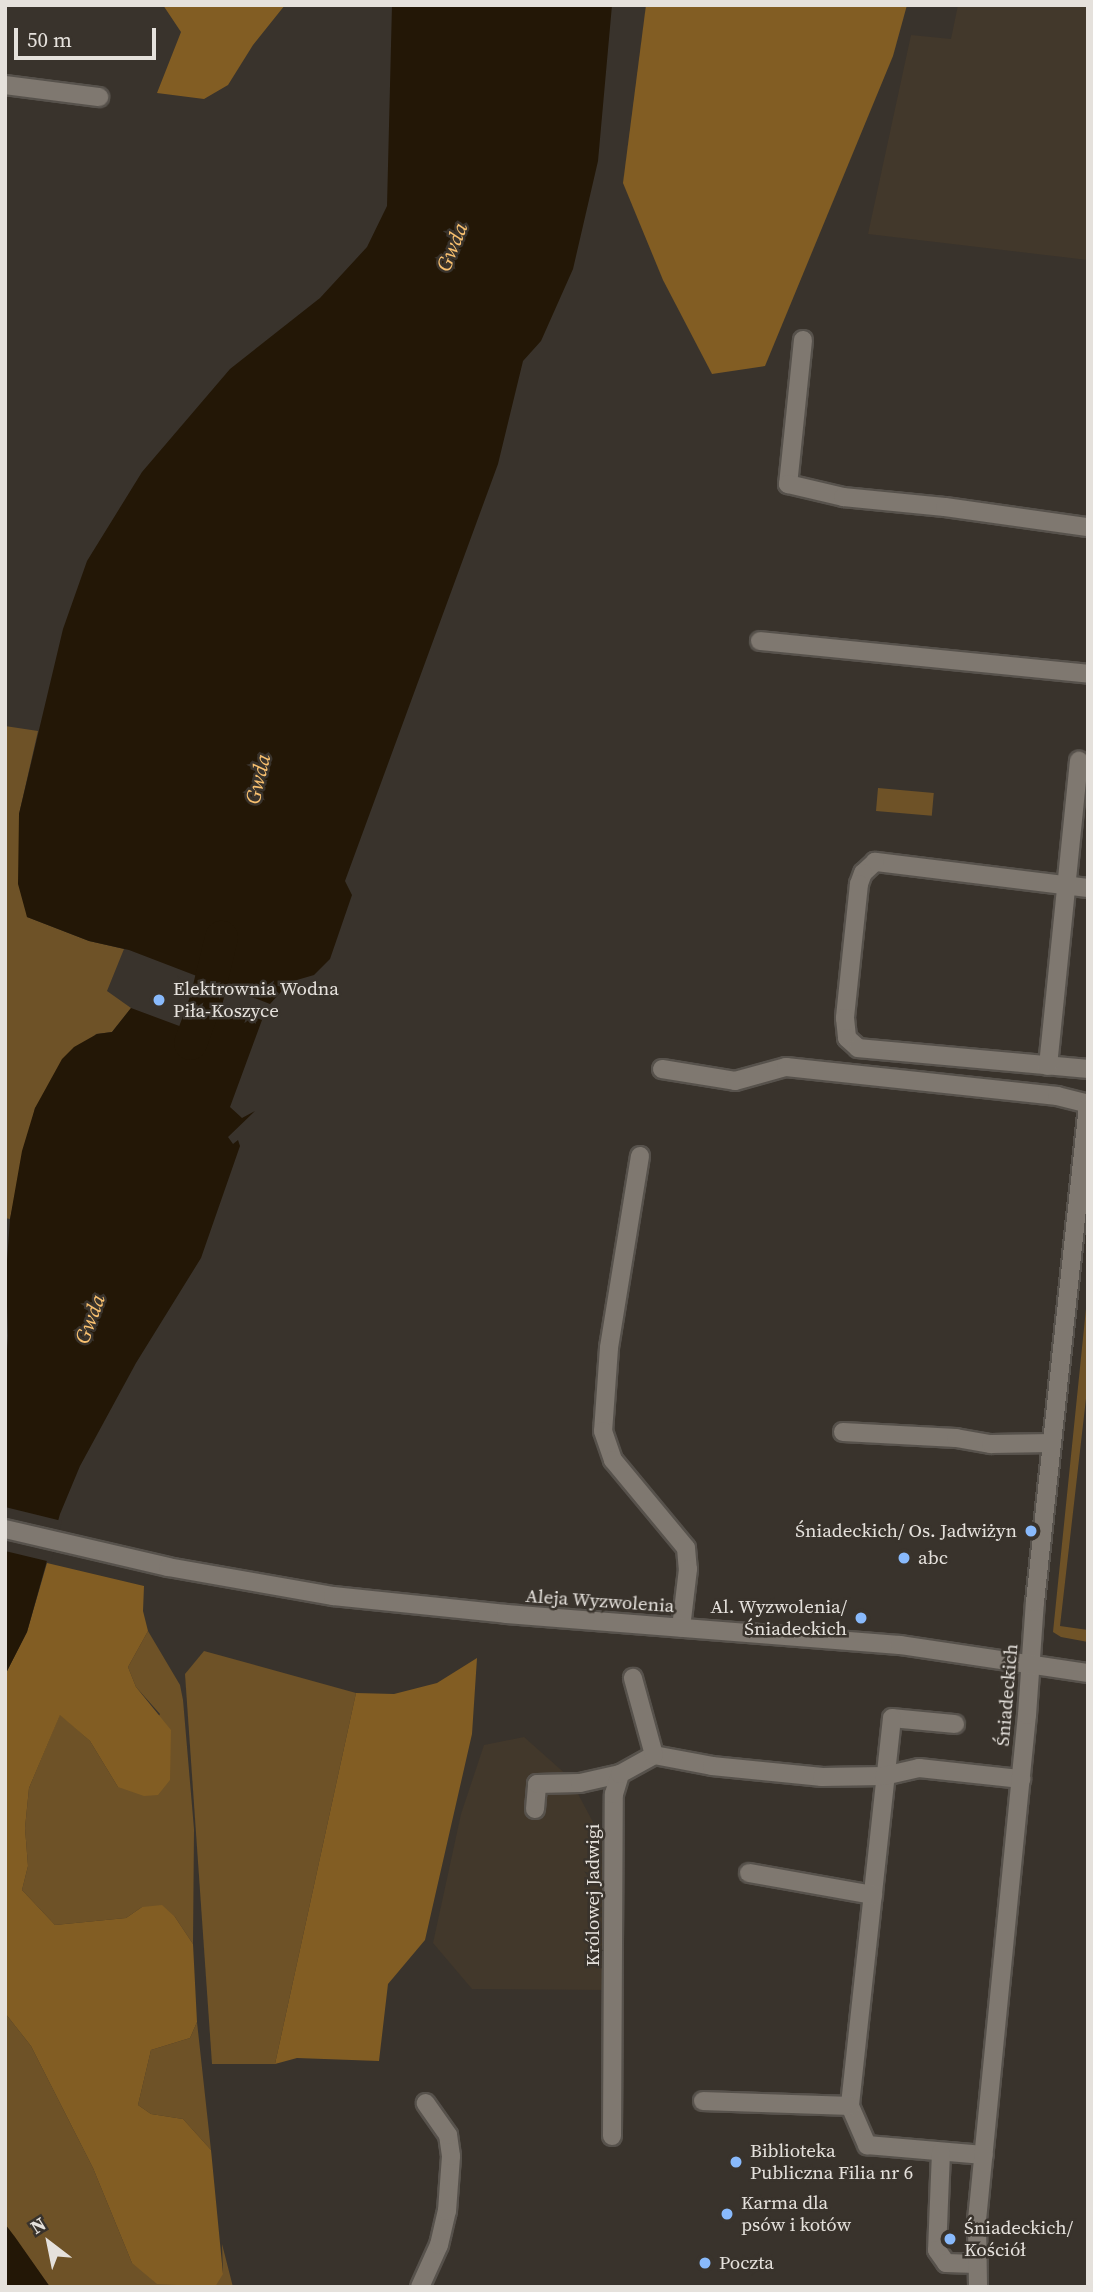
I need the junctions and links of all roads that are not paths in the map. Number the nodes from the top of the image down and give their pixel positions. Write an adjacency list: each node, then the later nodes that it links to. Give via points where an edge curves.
1 (5, 85): 2 (street)
2 (99, 97)
3 (803, 340): 4 (street, via 789,484 843,497)
4 (1088, 527)
5 (760, 641): 6 (street)
6 (1088, 674)
7 (1079, 761): 8 (street)
8 (1066, 886): 9 (street); 10 (street); 10 (street, via 875,862 860,878 846,1006 847,1038 858,1048)
9 (1088, 888)
10 (1048, 1066): 12 (street)
11 (662, 1069): 13 (street, via 735,1081 786,1067 1057,1096)
12 (1088, 1069)
13 (1088, 1106): 16 (street, Śniadeckich)
14 (640, 1156): 18 (street, via 609,1348 602,1424 613,1460 686,1548)
15 (844, 1432): 16 (street, via 991,1444)
16 (1052, 1443): 19 (street, Śniadeckich)
17 (5, 1529): 18 (street, Aleja Wyzwolenia, via 289,1589 391,1603)
18 (681, 1628): 19 (street, Aleja Wyzwolenia, via 900,1645)
19 (1031, 1664): 20 (street, Aleja Wyzwolenia); 26 (street, Śniadeckich)
20 (1088, 1673)
21 (633, 1678): 23 (street)
22 (956, 1724): 25 (street, via 892,1718)
23 (654, 1755): 24 (street); 25 (street, via 822,1777)
24 (620, 1774): 27 (street, via 580,1783 537,1784); 33 (street, Królowej Jadwigi, via 614,1794)
25 (884, 1776): 26 (street, via 919,1768); 29 (street)
26 (1021, 1779): 35 (street, Śniadeckich)
27 (535, 1809)
28 (750, 1873): 29 (street)
29 (873, 1895): 32 (street)
30 (703, 2101): 32 (street)
31 (426, 2103): 37 (street, via 448,2135 451,2156 442,2234)
32 (850, 2106): 34 (street, via 867,2145)
33 (612, 2136)
34 (941, 2152): 35 (street); 36 (street, via 937,2250 946,2263)
35 (984, 2155): 36 (street, Śniadeckich)
36 (976, 2264): 38 (street, Śniadeckich)
37 (419, 2287)
38 (978, 2287)

